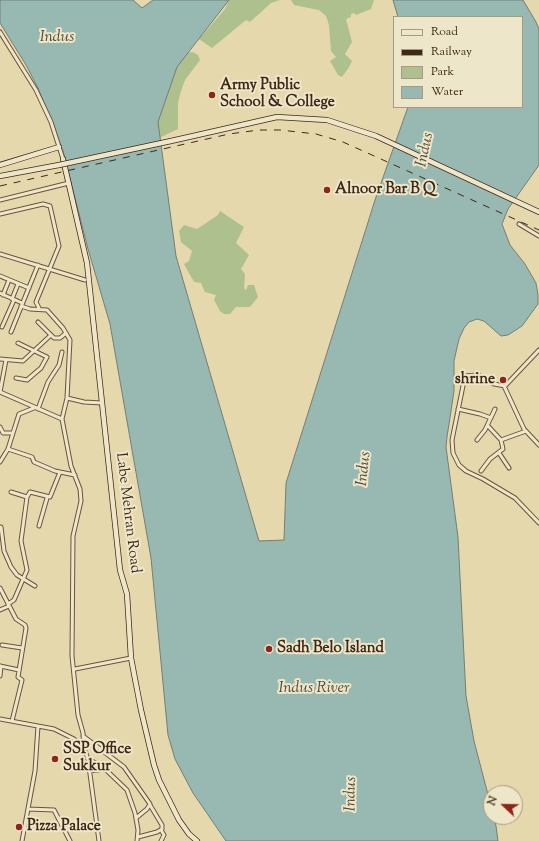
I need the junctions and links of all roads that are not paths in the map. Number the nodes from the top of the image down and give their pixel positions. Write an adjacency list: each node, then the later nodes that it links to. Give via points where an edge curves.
1 (0, 32): 2 (street, via 36,90)
2 (59, 147): 3 (street); 4 (street)
3 (63, 159): 6 (street, Labe Mehran Road)
4 (0, 165)
5 (0, 176): 8 (street, bridge, via 277,117 327,120 376,136)
6 (69, 183): 7 (street); 39 (street, Labe Mehran Road, via 87,263)
7 (0, 200)
8 (539, 212)
9 (0, 214): 14 (street, via 44,204 50,206 59,246)
10 (519, 224): 11 (street)
11 (539, 236)
12 (0, 254): 13 (street)
13 (38, 265): 14 (street); 19 (street)
14 (48, 268): 17 (street); 23 (street, via 36,302)
15 (0, 276): 16 (street)
16 (9, 280): 18 (street); 20 (street)
17 (85, 280)
18 (18, 284): 19 (street); 21 (street)
19 (28, 288): 22 (street)
20 (1, 294): 21 (street)
21 (13, 299): 22 (street); 25 (street)
22 (22, 305): 23 (street, via 30,309); 26 (street)
23 (39, 308): 27 (street, via 47,310)
24 (38, 322): 28 (street)
25 (2, 327)
26 (11, 332)
27 (66, 333): 28 (street, via 57,338); 38 (street, via 71,348)
28 (51, 335): 31 (street)
29 (18, 343): 31 (street)
30 (539, 350): 36 (street)
31 (34, 352): 34 (street, via 23,361); 35 (street, via 48,357 44,365 27,380)
32 (62, 352): 41 (street, via 59,365 48,382)
33 (0, 359): 34 (street)
34 (6, 360): 37 (street)
35 (16, 378)
36 (504, 386): 42 (street, via 494,384 478,375 466,374); 48 (street)
37 (0, 392): 40 (street)
38 (67, 398): 39 (street); 44 (street)
39 (102, 403): 73 (street, Labe Mehran Road, via 120,570 127,594)
40 (34, 408): 41 (street); 49 (street, via 19,414)
41 (38, 409): 44 (street)
42 (458, 409): 45 (street); 63 (street, via 452,440 453,453 459,465 515,498)
43 (495, 409): 45 (street)
44 (62, 418): 59 (street, via 65,441)
45 (491, 418): 46 (street)
46 (488, 426): 50 (street); 51 (street)
47 (0, 427): 49 (street, via 3,433)
48 (526, 431): 51 (street); 52 (street)
49 (12, 433): 53 (street)
50 (477, 440)
51 (501, 440): 54 (street, via 503,449)
52 (539, 446)
53 (8, 449): 55 (street); 58 (street, via 32,457 34,462)
54 (499, 452): 56 (street); 57 (street)
55 (0, 462)
56 (509, 468)
57 (481, 471)
58 (60, 472): 59 (street); 62 (street, via 52,494)
59 (75, 475): 75 (street, via 81,501 74,536 72,627)
60 (11, 492): 61 (street)
61 (27, 497): 62 (street, via 30,492); 66 (street, via 21,541 27,570)
62 (47, 498): 64 (street)
63 (539, 523)
64 (39, 526)
65 (1, 527): 66 (street, via 7,560 14,571)
66 (25, 579): 67 (street); 69 (street)
67 (35, 586)
68 (0, 588): 69 (street)
69 (9, 605): 70 (street); 72 (street, via 16,619 25,625)
70 (0, 610)
71 (2, 645): 72 (street)
72 (22, 648): 76 (street)
73 (131, 658): 75 (street); 96 (street, Labe Mehran Road, via 154,765 179,820)
74 (1, 666): 76 (street); 77 (street)
75 (75, 669): 81 (street, via 78,715)
76 (19, 670): 79 (street, via 18,677 22,680)
77 (0, 676)
78 (0, 719): 79 (street)
79 (12, 721): 80 (street)
80 (38, 726): 82 (street, via 64,733); 87 (street, via 35,771)
81 (83, 736): 82 (street); 86 (street, via 124,767)
82 (84, 749): 83 (street)
83 (87, 757): 84 (street); 85 (street)
84 (105, 769): 85 (street); 88 (street, via 127,790)
85 (89, 771): 93 (street)
86 (150, 805): 88 (street); 89 (street, via 162,825)
87 (28, 809): 91 (street); 92 (street, via 54,810)
88 (136, 818): 90 (street)
89 (161, 830): 90 (street); 95 (street, via 164,835)
90 (138, 837): 94 (street)
91 (22, 841)
92 (70, 841)
93 (99, 841)
94 (137, 841)
95 (162, 841)
96 (197, 841)

